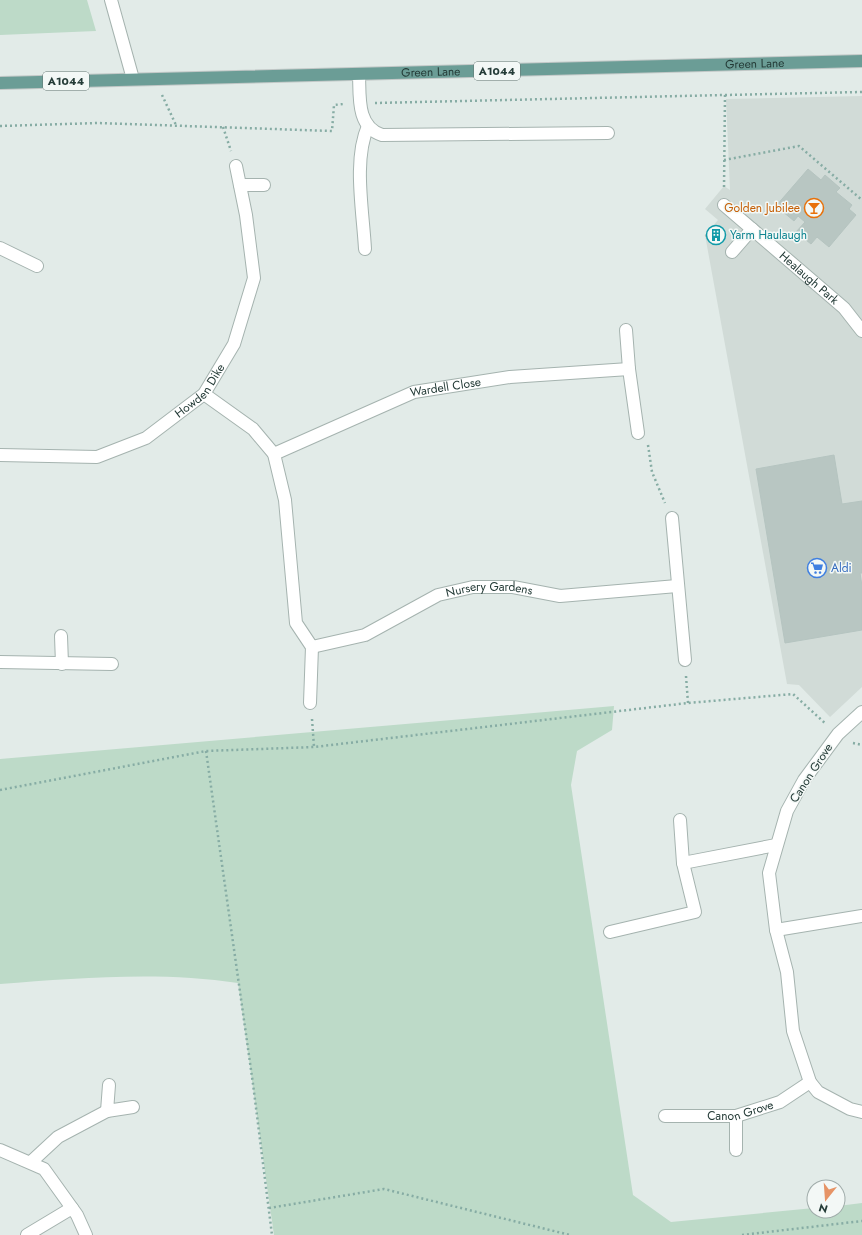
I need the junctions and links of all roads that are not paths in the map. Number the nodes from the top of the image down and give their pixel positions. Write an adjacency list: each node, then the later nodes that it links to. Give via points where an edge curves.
1 (111, 0): 4 (street)
2 (862, 61): 3 (main road, Green Lane / A1044)
3 (359, 74): 4 (main road, Green Lane / A1044); 6 (street, via 362,113)
4 (133, 79): 5 (main road, Green Lane / A1044)
5 (0, 82)
6 (368, 126): 7 (street, via 376,133 390,135); 14 (street, via 362,138 359,167)
7 (608, 133)
8 (236, 166): 10 (street, Howden Dike)
9 (264, 185): 10 (street)
10 (240, 186): 20 (street, Howden Dike, via 254,278 234,344)
11 (724, 205): 12 (street, Healaugh Park)
12 (752, 229): 15 (street); 18 (street, Healaugh Park, via 844,308)
13 (0, 248): 16 (street)
14 (366, 249)
15 (732, 252)
16 (37, 266)
17 (626, 330): 19 (street)
18 (862, 331)
19 (629, 369): 21 (street); 22 (street, Wardell Close, via 510,377 414,392)
20 (204, 394): 22 (street, via 253,429); 23 (street, Howden Dike, via 146,438 97,457)
21 (638, 433)
22 (274, 454): 27 (street, via 285,500 296,623)
23 (0, 455)
24 (672, 518): 25 (street)
25 (677, 586): 27 (street, Nursery Gardens, via 560,596 513,587 473,587 438,595 365,635); 28 (street)
26 (61, 636): 30 (street)
27 (312, 647): 32 (street)
28 (685, 660)
29 (0, 662): 30 (street)
30 (62, 664): 31 (street)
31 (112, 664)
32 (310, 704)
33 (862, 712): 35 (street, Canon Grove, via 838,734 804,780 787,811)
34 (680, 820): 36 (street)
35 (776, 845): 36 (street); 38 (street, Canon Grove, via 769,873)
36 (683, 863): 39 (street, via 695,912)
37 (862, 916): 38 (street)
38 (776, 930): 40 (street, Canon Grove, via 787,972 792,1031)
39 (610, 932)
40 (810, 1082): 44 (street, Canon Grove, via 818,1092 850,1109); 46 (street, Canon Grove, via 780,1102)
41 (109, 1085): 43 (street)
42 (133, 1107): 43 (street)
43 (107, 1111): 49 (street, via 58,1137)
44 (862, 1112)
45 (665, 1116): 46 (street, Canon Grove)
46 (736, 1116): 48 (street)
47 (0, 1150): 49 (street)
48 (736, 1150)
49 (31, 1162): 50 (street, via 44,1169)
50 (72, 1208): 51 (street); 52 (street)
51 (27, 1235)
52 (86, 1235)

